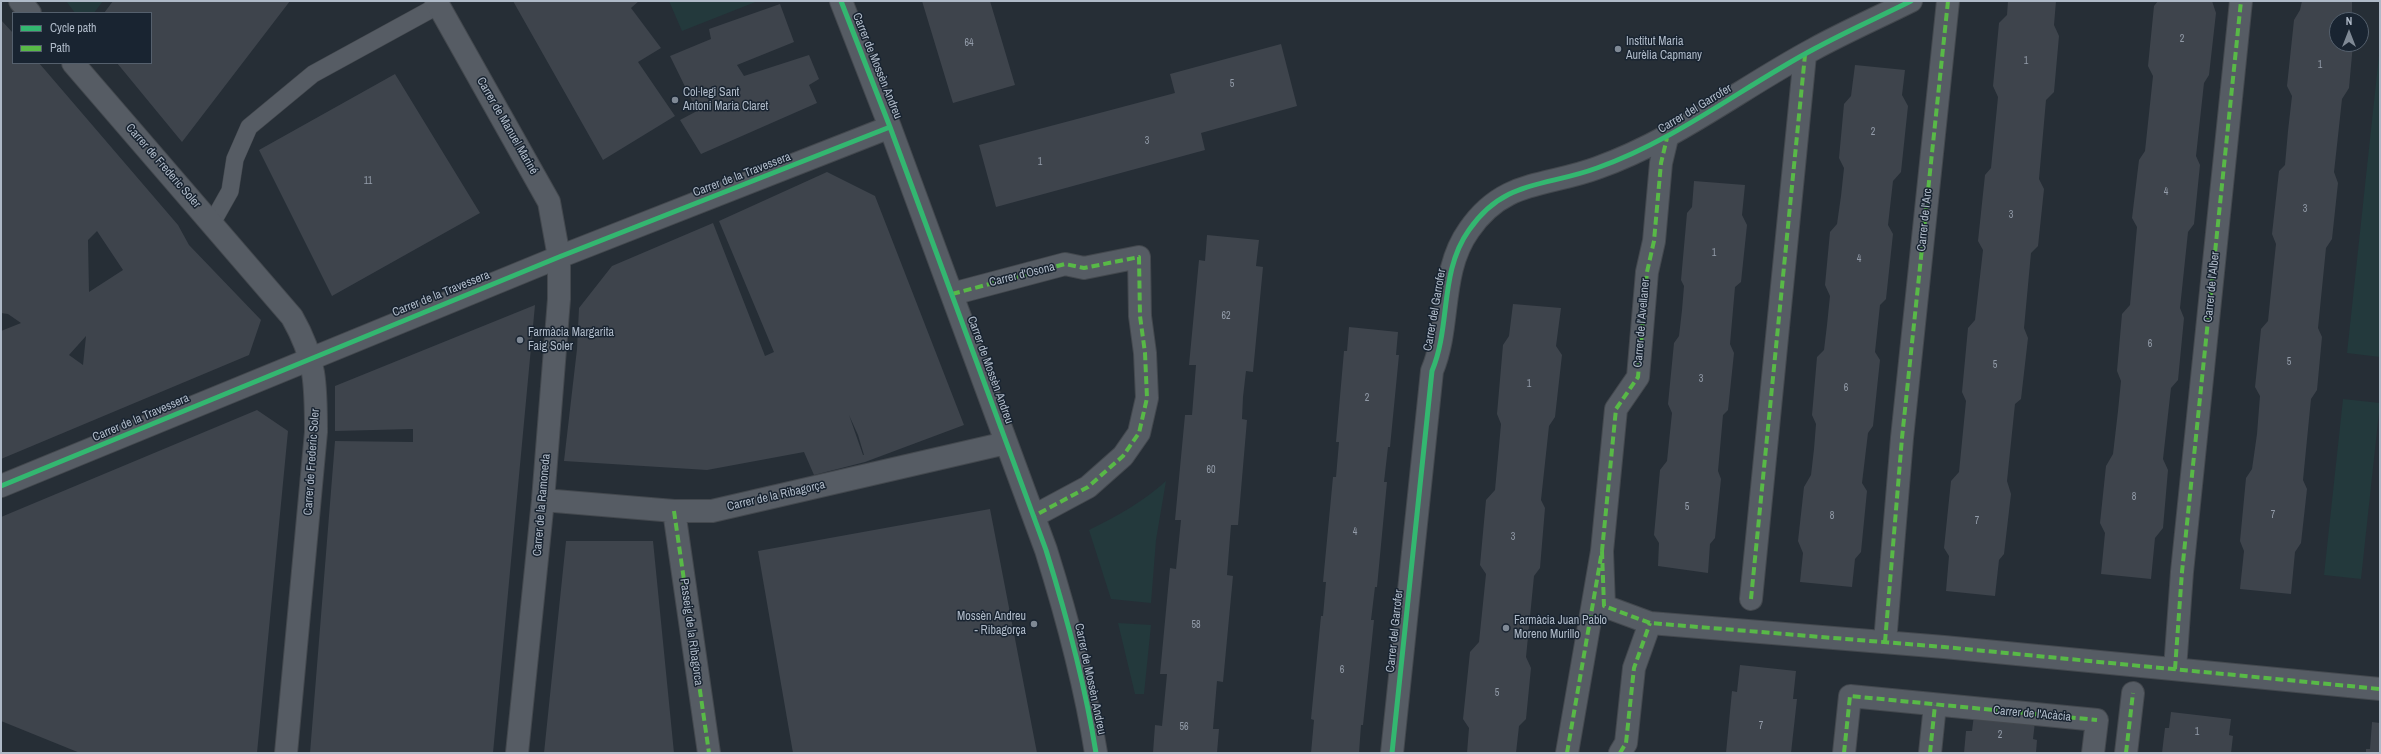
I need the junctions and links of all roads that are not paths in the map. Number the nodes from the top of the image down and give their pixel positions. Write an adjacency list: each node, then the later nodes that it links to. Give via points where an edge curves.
1 (20, 1): 7 (street)
2 (840, 1): 10 (street, Carrer de Mossèn Andreu)
3 (1911, 1): 8 (street, Carrer del Garrofer)
4 (1948, 1): 24 (street, Carrer de l'Arc, via 1902,438)
5 (2241, 1): 25 (street, Carrer de l'Alber, via 2182,572)
6 (437, 3): 12 (lane, via 313,74 249,127 235,159 230,191); 13 (street, Carrer de Manuel Mariné, via 549,202)
7 (29, 12)
8 (1805, 54): 11 (street, Carrer del Garrofer); 22 (street)
9 (74, 64): 12 (street, Carrer de Frederic Soler)
10 (890, 127): 13 (street, Carrer de la Travessera); 14 (street, Carrer de Mossèn Andreu)
11 (1667, 138): 21 (street, Carrer de l'Avellaner, via 1661,163 1654,241 1647,272 1638,377 1616,409); 33 (street, Carrer del Garrofer, via 1596,169 1515,190 1497,200 1481,214 1459,246 1446,291 1437,358 1432,371)
12 (212, 223): 15 (street, Carrer de Frederic Soler, via 292,318)
13 (559, 257): 15 (street, Carrer de la Travessera); 18 (street, Carrer de la Ramoneda)
14 (952, 294): 16 (street, Carrer de Mossèn Andreu); 20 (street, Carrer d'Osona, via 1065,264 1084,268 1139,257 1140,316 1147,398 1139,433 1123,456 1088,487)
15 (311, 358): 17 (street, Carrer de la Travessera); 29 (street, Carrer de Frederic Soler, via 316,392 316,432)
16 (1006, 444): 19 (street, Carrer de la Ribagorça, via 712,511); 20 (street, Carrer de Mossèn Andreu)
17 (1, 486)
18 (543, 500): 19 (street, Carrer de la Ribagorça); 30 (street, Carrer de la Ramoneda)
19 (674, 511): 31 (street, Passeig de la Ribagorca)
20 (1034, 516): 32 (street, Carrer de Mossèn Andreu, via 1065,610 1080,669)
21 (1602, 551): 23 (street, via 1604,606); 34 (street)
22 (1751, 599)
23 (1650, 623): 24 (street); 35 (street, via 1634,668 1626,743)
24 (1885, 642): 25 (street)
25 (2175, 669): 26 (street)
26 (2380, 689)
27 (2133, 693): 39 (street)
28 (1935, 704): 36 (street, Carrer de l'Acàcia, via 1850,696); 37 (street); 38 (street, Carrer de l'Acàcia, via 2097,720)
29 (286, 753)
30 (517, 753)
31 (709, 753)
32 (1096, 753)
33 (1392, 753)
34 (1568, 753)
35 (1620, 753)
36 (1844, 753)
37 (1930, 753)
38 (2094, 753)
39 (2126, 753)

